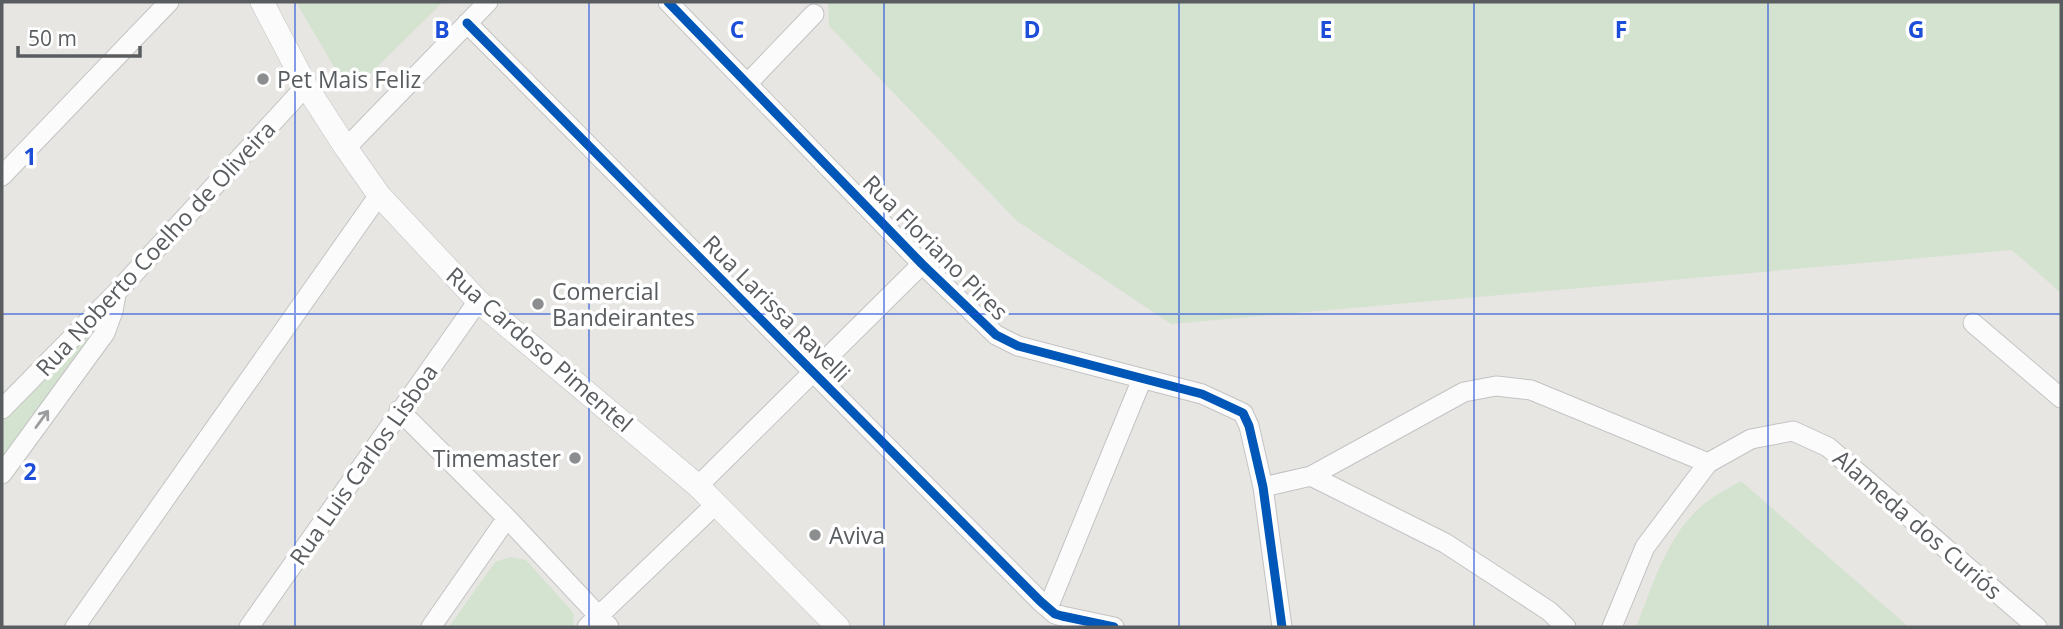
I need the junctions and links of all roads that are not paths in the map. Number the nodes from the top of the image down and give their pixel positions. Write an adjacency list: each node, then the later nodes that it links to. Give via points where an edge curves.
1 (169, 2): 10 (street)
2 (262, 2): 8 (street, Rua Cardoso Pimentel)
3 (488, 2): 6 (street)
4 (668, 2): 7 (street, Rua Floriano Pires)
5 (814, 14): 7 (street)
6 (467, 23): 9 (street); 16 (street, Rua Larissa Ravelli)
7 (748, 83): 12 (street, Rua Floriano Pires)
8 (306, 86): 9 (street, Rua Cardoso Pimentel); 13 (street, Rua Noberto Coelho de Oliveira)
9 (346, 148): 11 (street, Rua Cardoso Pimentel)
10 (2, 176)
11 (379, 195): 14 (street, Rua Cardoso Pimentel); 30 (street)
12 (922, 264): 16 (street); 17 (street, Rua Floriano Pires, via 1006,341)
13 (116, 293): 19 (street, Rua Noberto Coelho de Oliveira); 22 (street, one-way to 13, via 105,333)
14 (478, 301): 20 (street, Rua Luis Carlos Lisboa); 24 (street, Rua Cardoso Pimentel)
15 (1973, 323): 18 (street)
16 (813, 372): 24 (street); 28 (street, Rua Larissa Ravelli)
17 (1142, 379): 25 (street, Rua Floriano Pires, via 1202,394 1243,413); 28 (street)
18 (2061, 397)
19 (2, 409)
20 (399, 410): 27 (street); 31 (street, Rua Luis Carlos Lisboa)
21 (1708, 463): 23 (street, via 1531,390 1496,386 1464,392); 37 (street, via 1645,547); 38 (street, Alameda dos Curiós, via 1751,439 1793,431 1828,447)
22 (2, 474)
23 (1311, 475): 25 (street); 36 (street, via 1445,543)
24 (698, 486): 26 (street, Rua Cardoso Pimentel)
25 (1263, 486): 35 (street)
26 (716, 503): 29 (street); 33 (street, Rua Cardoso Pimentel)
27 (508, 518): 29 (street); 32 (street)
28 (1060, 617): 34 (street)
29 (598, 623)
30 (80, 626)
31 (248, 627)
32 (431, 627)
33 (838, 627)
34 (1114, 627)
35 (1282, 627)
36 (1566, 627)
37 (1612, 627)
38 (2037, 627)

